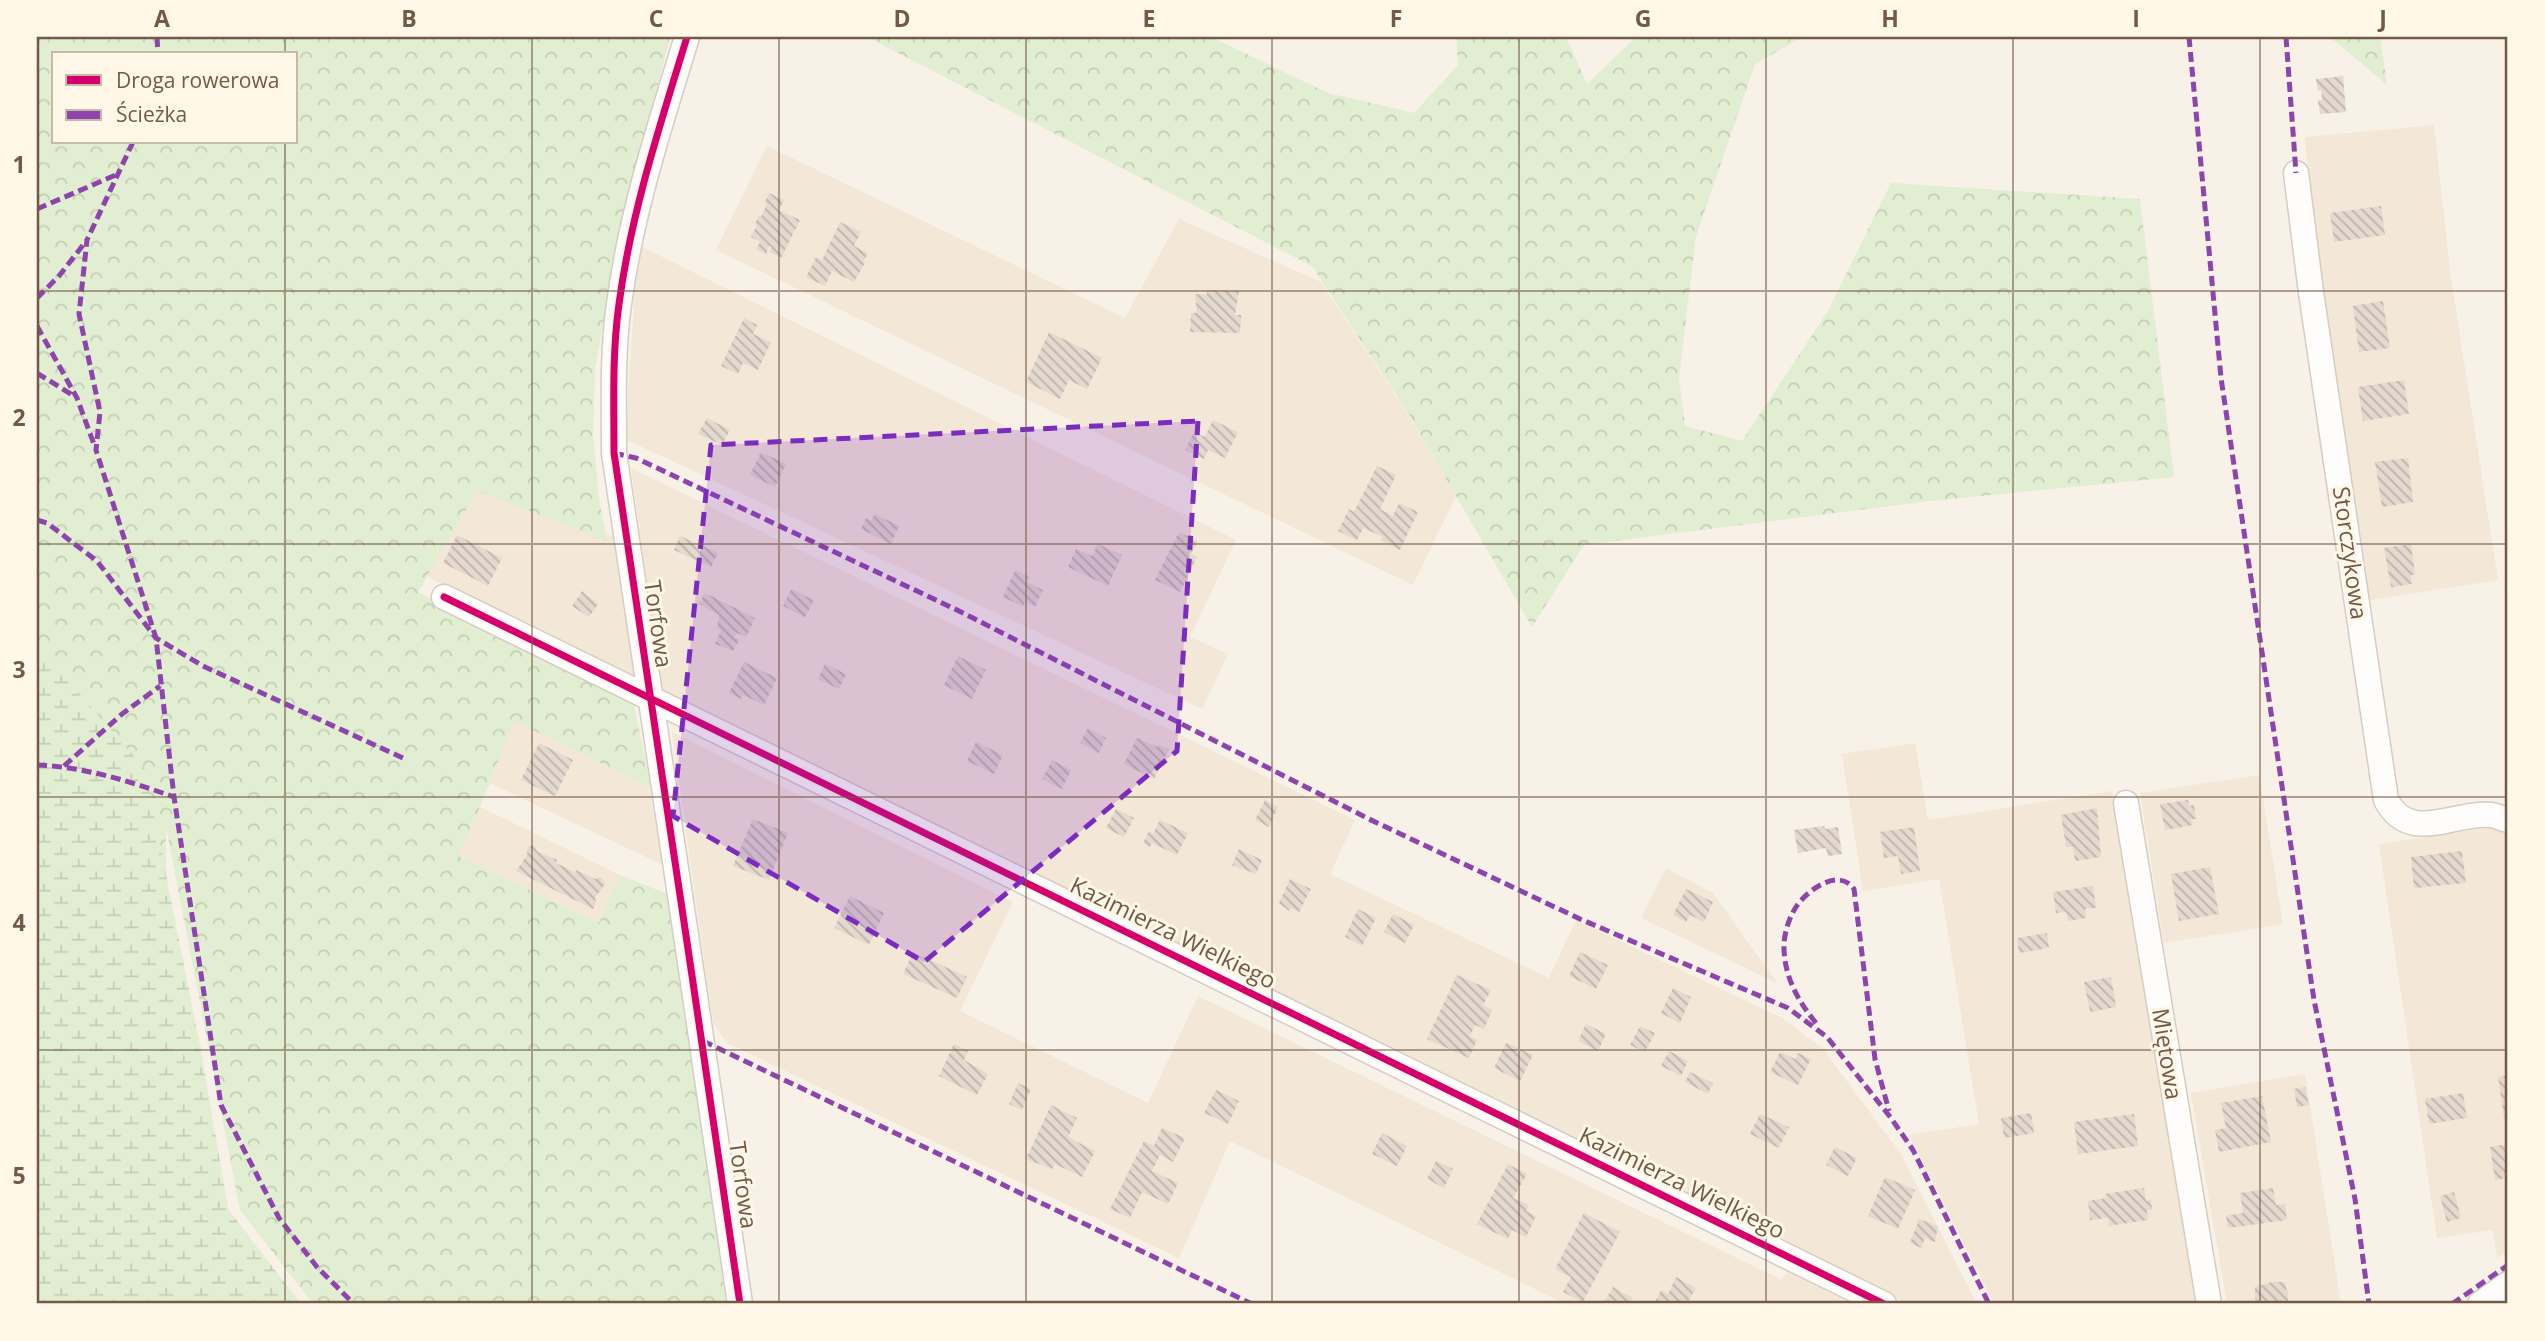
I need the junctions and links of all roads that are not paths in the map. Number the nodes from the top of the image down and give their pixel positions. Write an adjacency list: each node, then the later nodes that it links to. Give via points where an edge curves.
1 (687, 37): 4 (street, Torfowa, via 633,224 618,306 614,453)
2 (2297, 173): 6 (street, Storczykowa, via 2386,800 2400,819 2415,823 2492,815)
3 (444, 597): 4 (street, Kazimierza Wielkiego)
4 (650, 698): 8 (street, Torfowa); 9 (street, Kazimierza Wielkiego)
5 (2126, 803): 10 (street, Miętowa)
6 (2508, 820)
7 (2508, 1284): 11 (street)
8 (740, 1304)
9 (1884, 1304)
10 (2209, 1304)
11 (2480, 1304)

